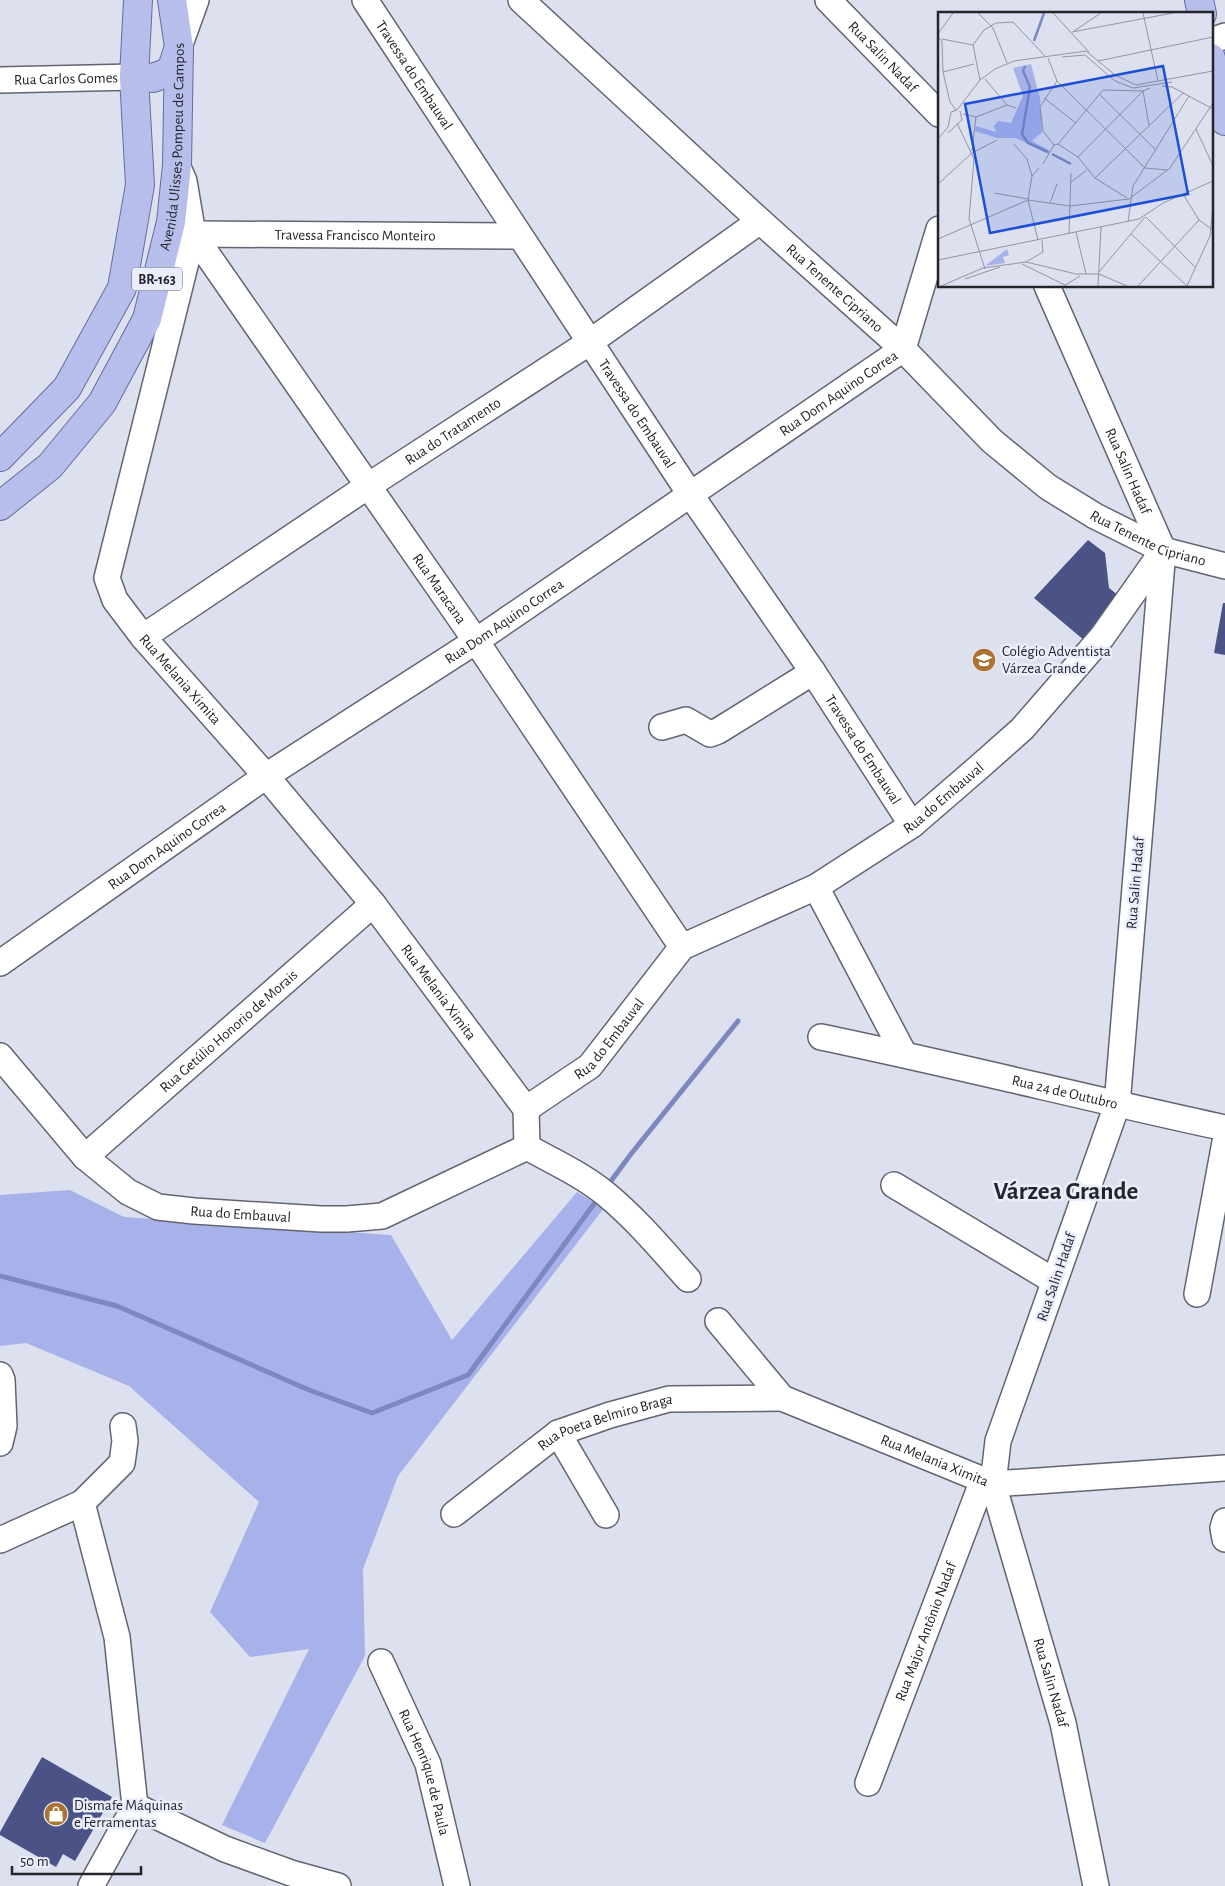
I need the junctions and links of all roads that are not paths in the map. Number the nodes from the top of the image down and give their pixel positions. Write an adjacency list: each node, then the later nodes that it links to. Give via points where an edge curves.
1 (138, 0): 11 (main road, Avenida Ulisses Pompeu de Campos / BR-163)
2 (172, 0): 9 (main road, Avenida Ulisses Pompeu de Campos / BR-163)
3 (196, 0): 9 (street)
4 (365, 0): 19 (street, Travessa do Embauval)
5 (521, 0): 16 (street, Rua Tenente Cipriano)
6 (828, 0): 13 (street, Rua Salin Nadaf)
7 (1225, 36): 8 (street)
8 (1212, 41)
9 (179, 47): 11 (main road, via 171,71 153,78); 15 (main road, Avenida Ulisses Pompeu de Campos / BR-163)
10 (1213, 74): 14 (main road)
11 (134, 77): 12 (street, Rua Carlos Gomes); 23 (main road, Avenida Ulisses Pompeu de Campos / BR-163, via 140,185 122,288 67,388)
12 (0, 80)
13 (938, 113)
14 (1225, 122)
15 (177, 165): 18 (street, Rua Melania Ximita, via 184,181); 26 (main road, Avenida Ulisses Pompeu de Campos / BR-163, via 171,222 147,319 102,403 50,466)
16 (760, 221): 21 (street, Rua do Tratamento); 22 (street, Rua Tenente Cipriano)
17 (938, 232): 22 (street, Rua Dom Aquino Correa)
18 (192, 234): 19 (street, Travessa Francisco Monteiro); 24 (street, Rua Maracana); 29 (street, Rua Melania Ximita, via 108,578 115,600)
19 (519, 236): 21 (street, Travessa do Embauval)
20 (1048, 288): 27 (street, Rua Salin Hadaf)
21 (590, 342): 24 (street, Rua do Tratamento); 25 (street, Travessa do Embauval)
22 (903, 349): 25 (street, Rua Dom Aquino Correa); 27 (street, Rua Tenente Cipriano, via 992,441 1048,487 1095,516)
23 (0, 457)
24 (368, 486): 29 (street, Rua do Tratamento); 30 (street, Rua Maracana)
25 (690, 494): 30 (street, Rua Dom Aquino Correa); 31 (street, Travessa do Embauval)
26 (0, 506)
27 (1163, 550): 28 (street, Rua Tenente Cipriano); 34 (street, Rua do Embauval, via 1102,637 1022,729); 42 (street, Rua Salin Hadaf)
28 (1225, 566)
29 (143, 637): 33 (street, Rua Melania Ximita)
30 (476, 641): 33 (street, Rua Dom Aquino Correa); 37 (street, Rua Maracana)
31 (813, 672): 32 (street, via 718,732 710,734 686,720); 34 (street, Travessa do Embauval)
32 (662, 727)
33 (266, 776): 36 (street, Rua Melania Ximita); 38 (street, Rua Dom Aquino Correa)
34 (912, 824): 35 (street, Rua do Embauval)
35 (816, 887): 37 (street, Rua do Embauval); 40 (street)
36 (373, 904): 43 (street, Rua Melania Ximita); 47 (street, Rua Getúlio Honorio de Morais)
37 (682, 947): 43 (street, Rua do Embauval, via 590,1066)
38 (0, 963)
39 (821, 1037): 40 (street, Rua 24 de Outubro)
40 (904, 1054): 42 (street, Rua 24 de Outubro)
41 (0, 1056): 47 (street, Rua do Embauval)
42 (1117, 1104): 44 (street, Rua 24 de Outubro); 50 (street, Rua Salin Hadaf)
43 (526, 1109): 46 (street)
44 (1225, 1128)
45 (1225, 1142): 51 (street)
46 (527, 1147): 47 (street, Rua do Embauval, via 382,1216 347,1219 158,1208 128,1192); 49 (street, via 577,1174 605,1194 634,1218)
47 (85, 1157)
48 (894, 1184): 50 (street)
49 (688, 1279)
50 (1054, 1281): 59 (street, Rua Salin Hadaf, via 998,1441)
51 (1197, 1294)
52 (718, 1321): 54 (street, Rua Melania Ximita)
53 (0, 1375): 57 (street, via 4,1426)
54 (782, 1398): 56 (street, Rua Poeta Belmiro Braga, via 669,1399); 59 (street, Rua Melania Ximita)
55 (123, 1426): 60 (street, via 122,1463)
56 (558, 1434): 61 (street, Rua Poeta Belmiro Braga); 62 (street)
57 (0, 1443)
58 (1225, 1468): 59 (street, Rua Melania Ximita)
59 (988, 1482): 67 (street, Rua Major Antônio Nadaf); 72 (street, Rua Salin Nadaf, via 1063,1723)
60 (82, 1502): 65 (street); 68 (street, via 117,1637)
61 (454, 1514)
62 (606, 1515)
63 (1225, 1521): 64 (street)
64 (1225, 1539)
65 (0, 1540)
66 (381, 1662): 71 (street, Rua Henrique de Paula, via 428,1764)
67 (868, 1783)
68 (135, 1806): 69 (street); 70 (street, via 225,1849)
69 (91, 1886)
70 (338, 1886)
71 (457, 1886)
72 (1096, 1886)

